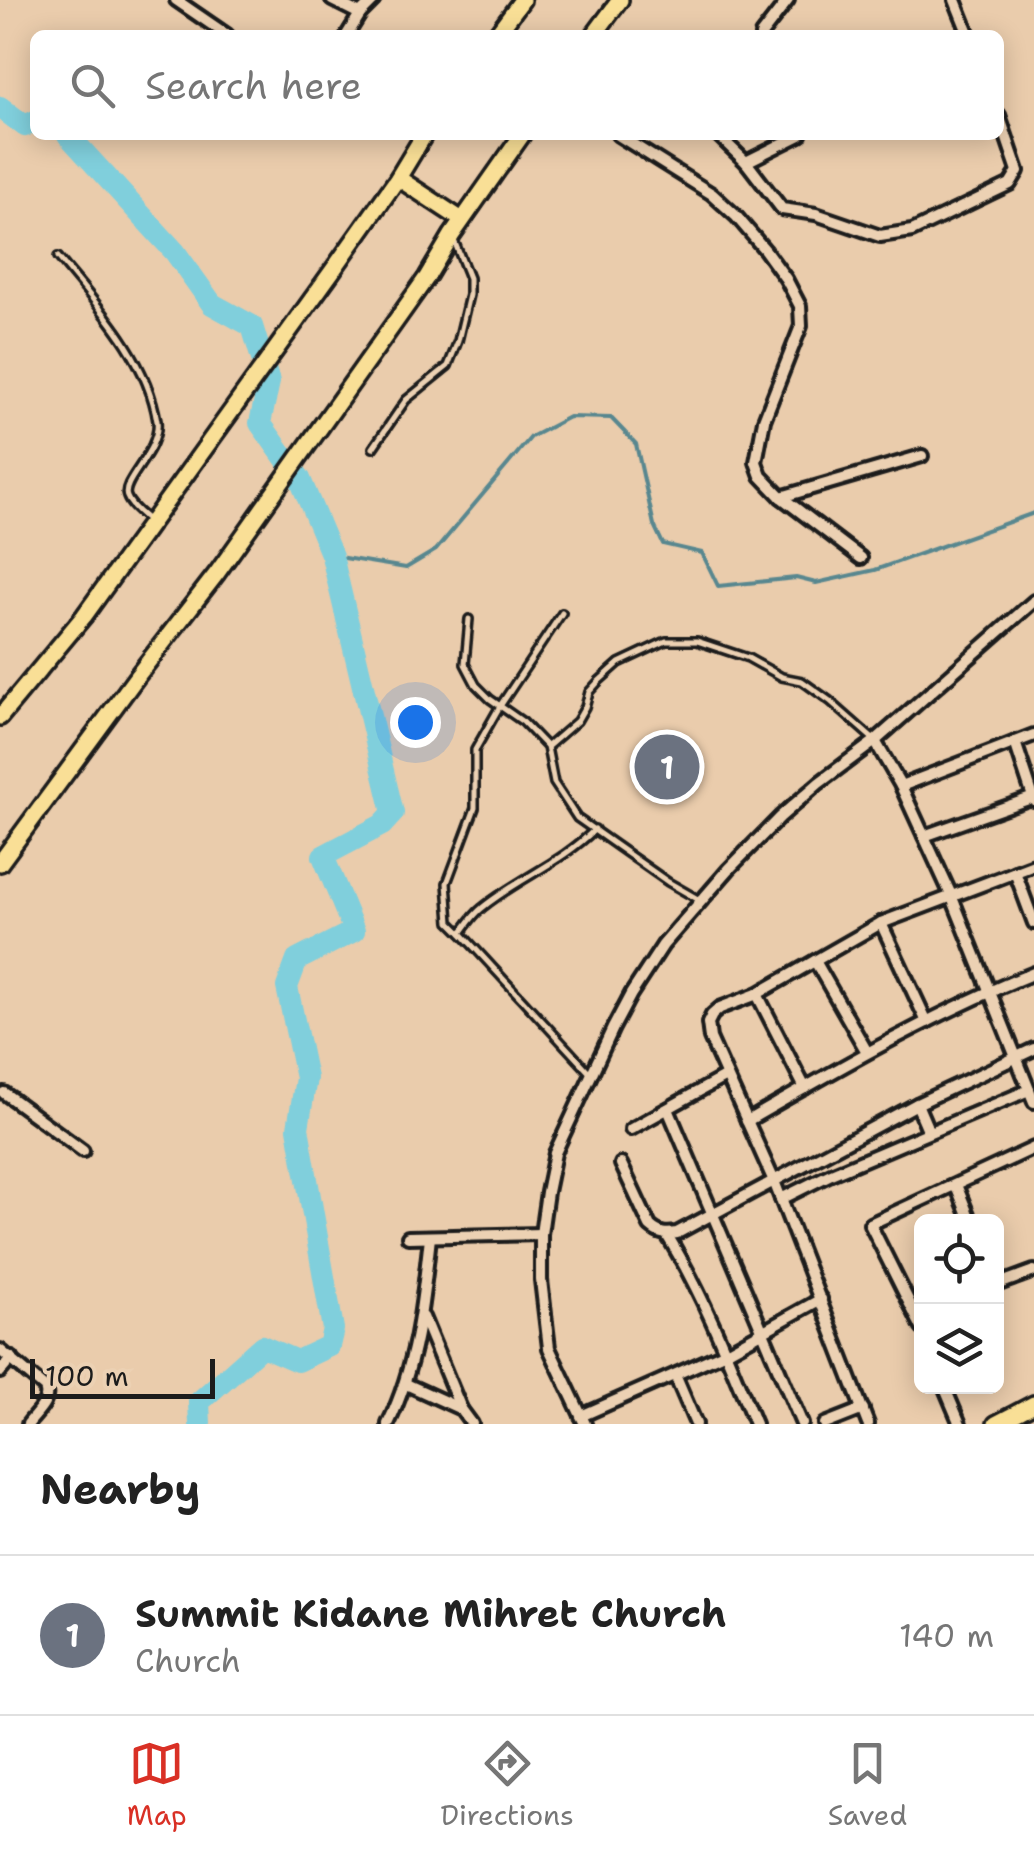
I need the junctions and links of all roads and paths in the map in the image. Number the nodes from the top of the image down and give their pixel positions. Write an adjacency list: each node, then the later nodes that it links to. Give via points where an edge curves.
1 (176, 0): 9 (street)
2 (332, 0): 8 (street)
3 (374, 0): 8 (street)
4 (620, 0): 12 (main road)
5 (788, 0): 13 (street)
6 (955, 0): 14 (street)
7 (515, 3): 11 (main road)
8 (360, 14): 10 (street)
9 (220, 30)
10 (349, 30)
11 (499, 30)
12 (598, 30)
13 (765, 30)
14 (967, 30)
15 (1004, 129): 21 (street, via 1018,170 1010,184 912,230 880,236 782,209)
16 (421, 140): 22 (main road)
17 (518, 140): 23 (main road)
18 (626, 140): 28 (street, via 736,216 800,306 800,326 764,420 756,462)
19 (723, 140): 21 (street)
20 (790, 140): 21 (street)
21 (746, 162)
22 (398, 178): 23 (main road); 29 (main road)
23 (462, 220): 24 (main road)
24 (452, 235): 26 (lane, via 469,278 458,341 448,366 406,400); 44 (main road, via 217,573)
25 (58, 257): 29 (lane, via 113,326 151,399 158,431 125,492)
26 (373, 448)
27 (922, 456): 28 (street)
28 (782, 497): 30 (street)
29 (150, 522): 35 (main road, via 84,616)
30 (861, 558)
31 (1034, 601): 37 (street)
32 (562, 612): 34 (lane)
33 (469, 619): 34 (lane, via 465,664)
34 (500, 706): 39 (lane); 51 (lane, via 475,750 475,808 447,883 450,922)
35 (1, 714)
36 (1034, 735): 38 (street)
37 (875, 740): 39 (lane, via 802,682 697,641 666,641 598,681 577,721); 40 (street); 48 (street, via 780,817)
38 (1015, 742): 40 (street); 41 (street)
39 (547, 748): 42 (lane, via 561,796 576,818)
40 (901, 786): 43 (street)
41 (1034, 798): 43 (street)
42 (595, 829): 48 (lane); 51 (lane, via 479,910)
43 (924, 836): 47 (street)
44 (0, 863)
45 (1034, 866): 46 (street)
46 (1015, 872): 47 (street); 50 (street)
47 (951, 895): 49 (street); 54 (street)
48 (702, 902): 60 (street, via 642,978)
49 (881, 922): 52 (street); 56 (street)
50 (1034, 923)
51 (460, 933): 60 (lane)
52 (815, 960): 55 (street); 58 (street)
53 (1034, 973): 54 (street)
54 (988, 991): 56 (street); 59 (street)
55 (757, 994): 61 (street, via 720,1008 708,1022); 62 (street)
56 (927, 1022): 58 (street)
57 (1034, 1050): 59 (street)
58 (866, 1052): 62 (street)
59 (1017, 1056): 63 (street); 66 (street)
60 (592, 1075): 79 (street, via 555,1153)
61 (726, 1076): 67 (street); 68 (street)
62 (805, 1088): 68 (street)
63 (1030, 1090): 65 (street); 70 (street)
64 (1, 1094): 72 (street)
65 (1034, 1102)
66 (917, 1104): 70 (street); 74 (street)
67 (668, 1109): 69 (street); 77 (street)
68 (747, 1120): 74 (street)
69 (631, 1130)
70 (928, 1132): 76 (street)
71 (1034, 1148): 75 (street)
72 (83, 1152)
73 (621, 1164): 80 (street, via 650,1226)
74 (774, 1181): 76 (street); 77 (street)
75 (956, 1185): 78 (street); 86 (street, via 870,1224)
76 (781, 1199): 85 (street)
77 (714, 1213): 80 (street); 88 (street)
78 (968, 1214)
79 (541, 1234): 82 (street); 99 (street, via 550,1348)
80 (667, 1235): 90 (street)
81 (408, 1238): 82 (street)
82 (430, 1238): 87 (street)
83 (1034, 1271): 84 (street)
84 (1004, 1282)
85 (821, 1299): 88 (street); 97 (street)
86 (914, 1305)
87 (422, 1316): 94 (street); 98 (street)
88 (763, 1331): 90 (street); 105 (street)
89 (0, 1350): 91 (street)
90 (726, 1352): 93 (street); 104 (street)
91 (12, 1358): 92 (street); 100 (street, via 48,1395)
92 (0, 1372)
93 (675, 1375): 99 (street); 103 (street)
94 (406, 1384): 98 (street); 101 (street)
95 (947, 1394): 108 (street)
96 (1034, 1404): 109 (main road)
97 (863, 1408): 106 (street); 107 (street)
98 (461, 1409): 102 (street)
99 (583, 1420)
100 (28, 1424)
101 (388, 1424)
102 (472, 1424)
103 (696, 1424)
104 (755, 1424)
105 (802, 1424)
106 (825, 1424)
107 (868, 1424)
108 (960, 1424)
109 (996, 1424)

